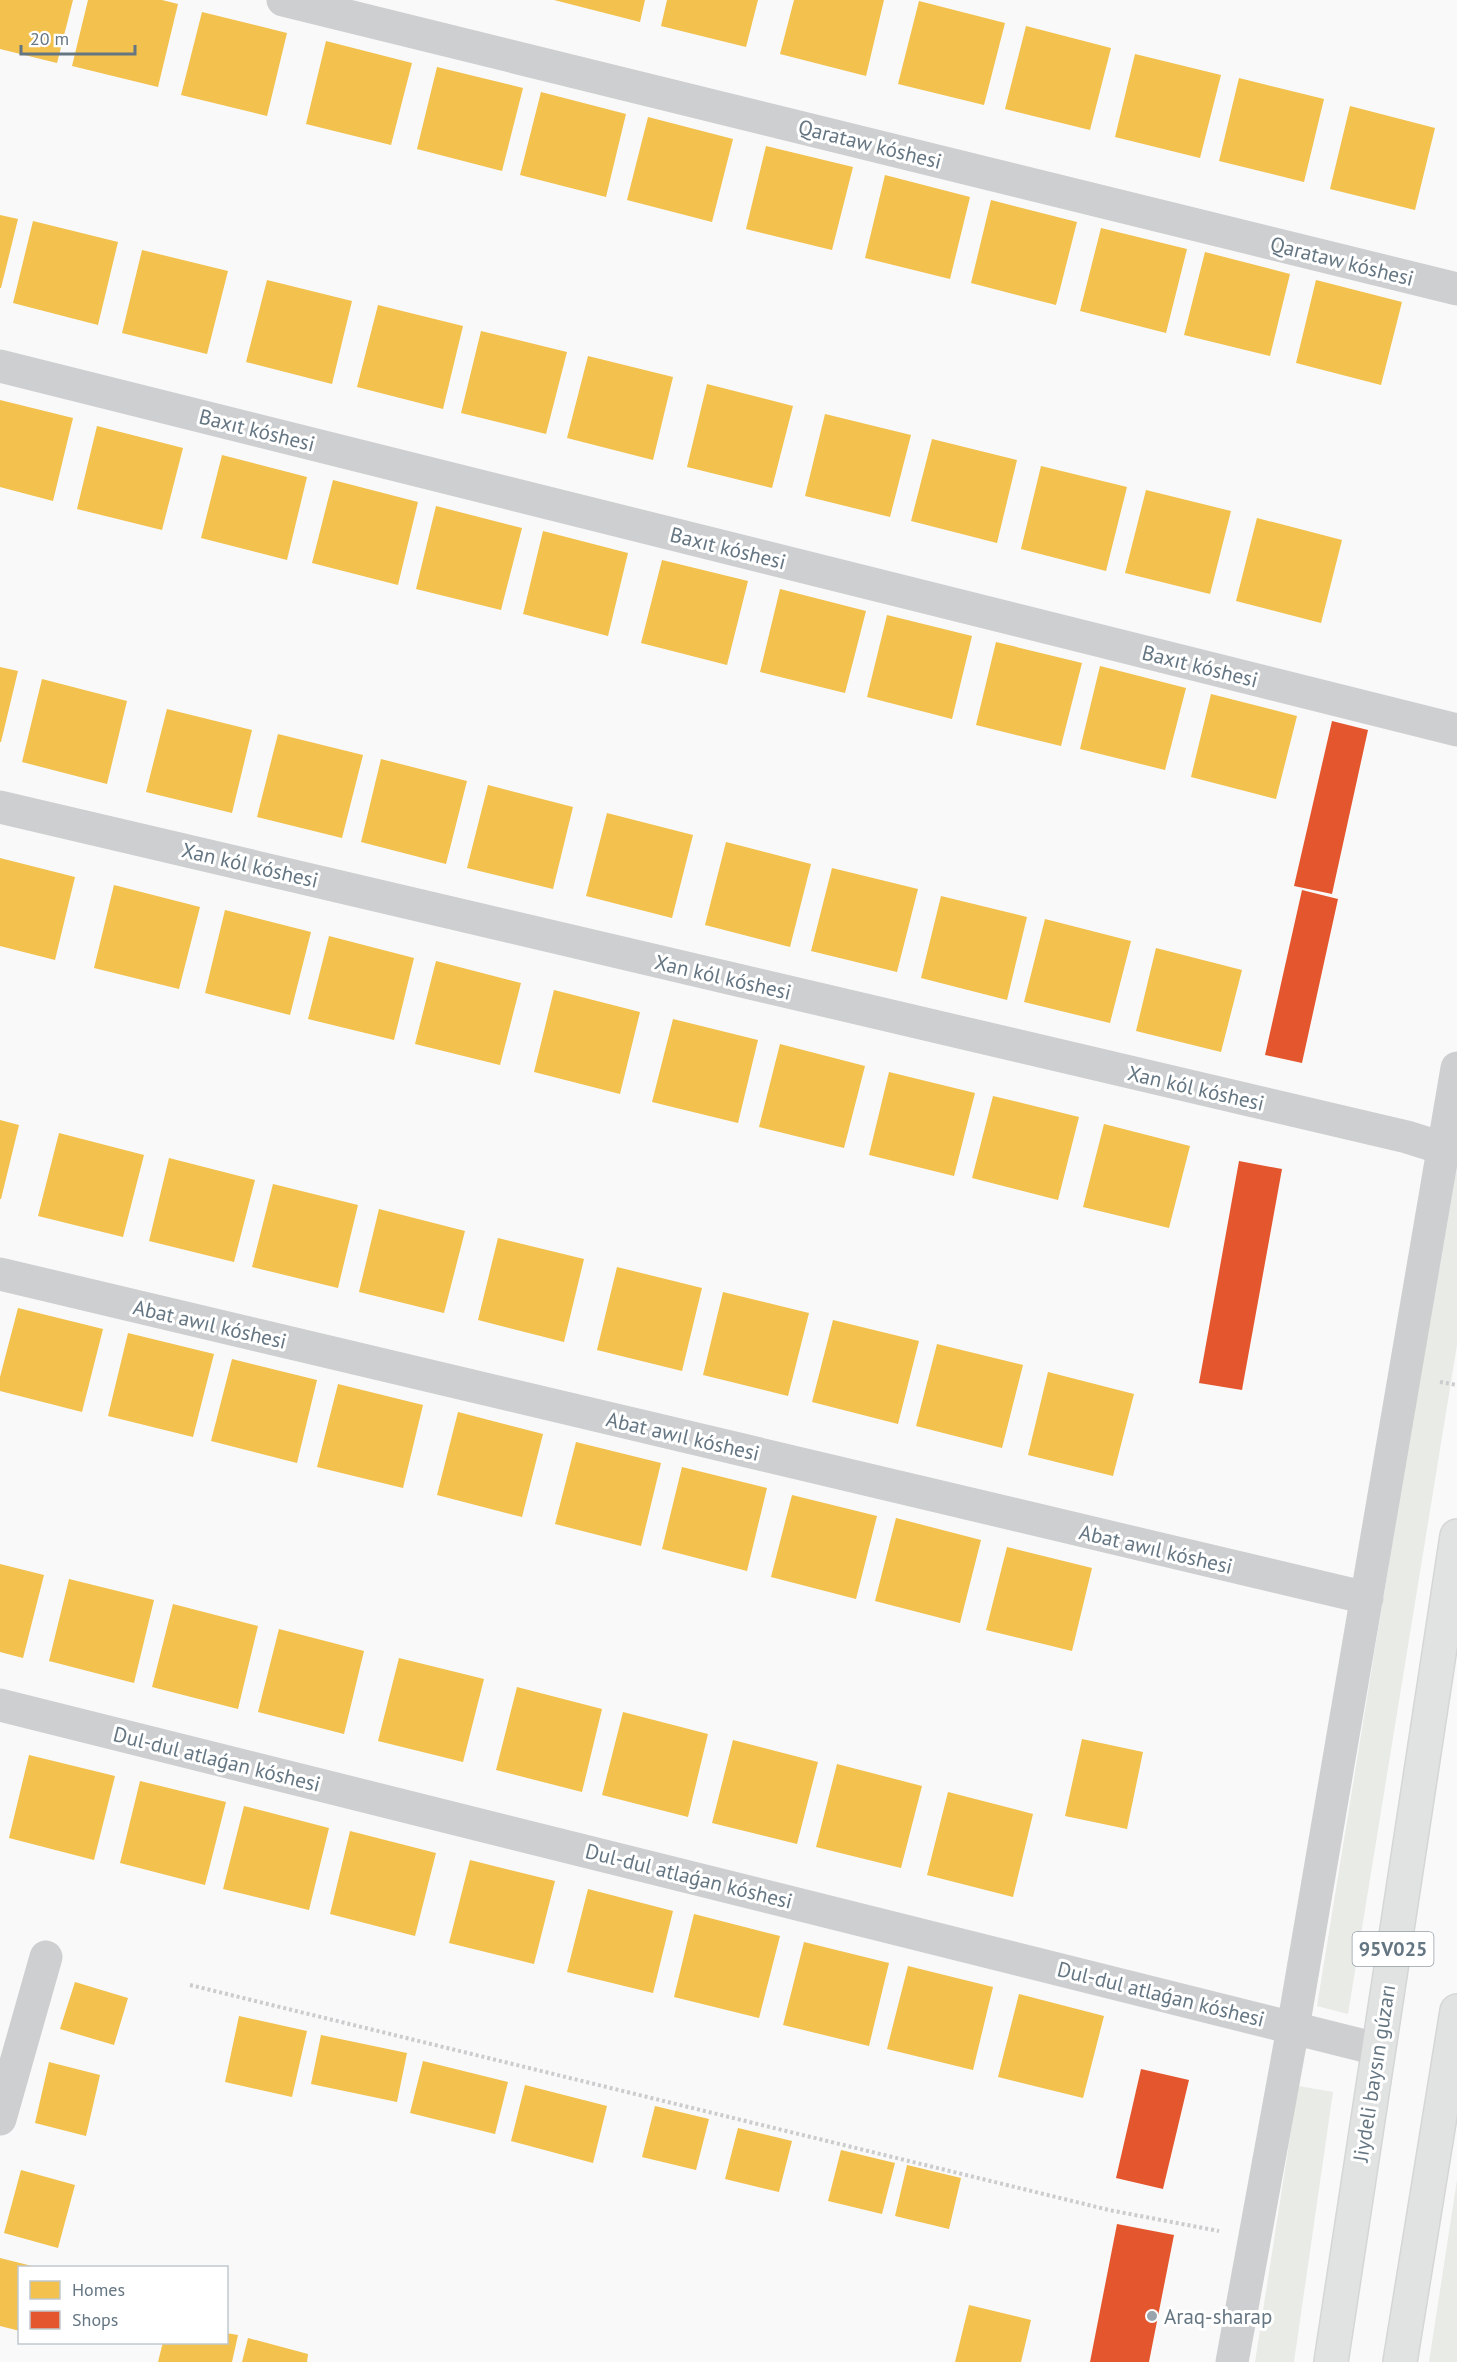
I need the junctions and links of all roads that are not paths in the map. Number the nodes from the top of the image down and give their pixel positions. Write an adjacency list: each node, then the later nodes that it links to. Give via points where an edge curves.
1 (283, 0): 2 (street, Qarataw kóshesi)
2 (1457, 289)
3 (0, 366): 4 (street, Baxıt kóshesi)
4 (1457, 730)
5 (0, 807): 7 (street, Xan kól kóshesi)
6 (1457, 1068): 7 (street)
7 (1445, 1149): 10 (street)
8 (0, 1274): 10 (street, Abat awıl kóshesi)
9 (1457, 1536): 15 (main road, Jiydeli baysın gúzarı / 95V025)
10 (1367, 1598): 14 (street)
11 (0, 1705): 14 (street, Dul-dul atlaǵan kóshesi)
12 (46, 1958): 17 (street)
13 (1457, 2011): 16 (main road)
14 (1293, 2028): 15 (street, Dul-dul atlaǵan kóshesi); 18 (street)
15 (1377, 2049): 19 (main road, Jiydeli baysın gúzarı / 95V025)
16 (1449, 2118): 20 (main road)
17 (0, 2119)
18 (1232, 2362)
19 (1331, 2362)
20 (1400, 2362)

